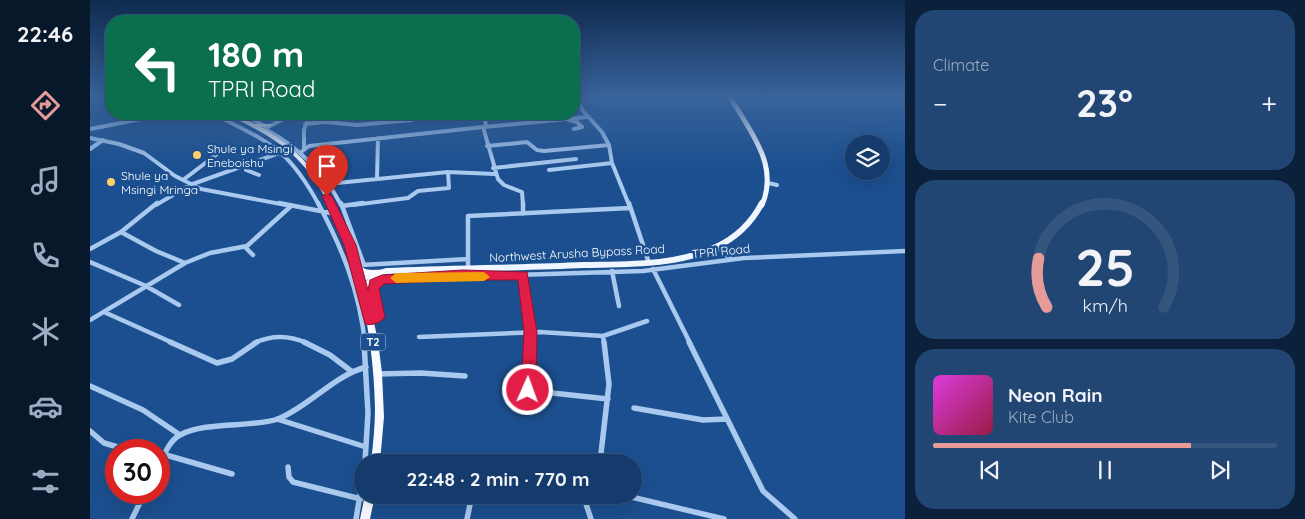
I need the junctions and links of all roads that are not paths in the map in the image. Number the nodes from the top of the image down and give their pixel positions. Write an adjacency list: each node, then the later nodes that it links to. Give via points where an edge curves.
1 (590, 119): 24 (street)
2 (742, 119): 39 (main road, via 760,150)
3 (136, 120): 17 (street)
4 (227, 120): 28 (street, via 256,134)
5 (242, 120): 18 (highway)
6 (251, 120): 18 (street)
7 (281, 120): 18 (street)
8 (307, 120): 15 (street)
9 (334, 120): 14 (street)
10 (412, 120): 14 (street, via 357,125)
11 (484, 120): 16 (street)
12 (548, 120): 16 (street)
13 (572, 120): 19 (street, via 582,127)
14 (326, 122): 15 (street)
15 (305, 124): 27 (street)
16 (485, 127): 21 (street); 25 (street)
17 (90, 129)
18 (265, 129): 27 (street); 47 (highway, T2, via 302,160 321,185)
19 (574, 129)
20 (90, 138): 22 (street)
21 (378, 138): 27 (street); 37 (street)
22 (103, 140): 26 (street); 38 (street, via 144,153)
23 (229, 145): 38 (street)
24 (609, 145): 25 (street, via 544,151 527,142); 30 (street)
25 (487, 146): 32 (street)
26 (90, 149)
27 (303, 151): 40 (street)
28 (282, 152): 31 (street); 46 (street, via 312,191)
29 (576, 159): 32 (street)
30 (612, 162): 33 (street); 45 (street)
31 (247, 164): 36 (street, via 246,170); 41 (street)
32 (493, 168): 35 (street)
33 (549, 170)
34 (448, 172): 35 (street); 37 (street); 44 (street, via 449,188 417,192 405,199)
35 (495, 174): 48 (street, via 502,184 522,192)
36 (258, 175)
37 (377, 178): 40 (street)
38 (183, 180): 41 (street)
39 (768, 183): 42 (street); 51 (main road, Northwest Arusha Bypass Road, via 765,199 757,213 730,240)
40 (327, 184): 44 (street)
41 (190, 185): 43 (street); 49 (street, via 152,206)
42 (777, 185)
43 (291, 206): 46 (street); 50 (street)
44 (342, 206): 59 (street)
45 (630, 208): 48 (street); 60 (street)
46 (322, 212): 47 (street); 77 (street, via 345,257 353,282)
47 (336, 214): 59 (highway, T2)
48 (523, 214): 55 (street, via 468,216)
49 (121, 232): 52 (street); 58 (street)
50 (244, 247): 54 (street); 58 (street, via 210,253)
51 (717, 247): 56 (street); 60 (main road, Northwest Arusha Bypass Road)
52 (90, 249)
53 (905, 251): 56 (street, TPRI Road)
54 (253, 255)
55 (468, 259): 59 (street); 61 (street)
56 (731, 259): 60 (street, TPRI Road)
57 (90, 262): 66 (street)
58 (185, 263): 66 (street)
59 (359, 265): 63 (highway, via 365,273); 65 (highway, T2)
60 (651, 266): 61 (main road, Northwest Arusha Bypass Road); 62 (street, TPRI Road); 87 (street)
61 (468, 269): 63 (main road, Northwest Arusha Bypass Road)
62 (612, 271): 64 (street, TPRI Road); 69 (street)
63 (380, 273): 65 (main road, Northwest Arusha Bypass Road); 67 (highway, via 369,283)
64 (523, 275): 72 (street, TPRI Road, via 382,279 374,283 378,317); 74 (street)
65 (360, 280): 67 (highway, T2)
66 (146, 286): 68 (street); 70 (street)
67 (365, 294): 72 (highway, T2)
68 (179, 305)
69 (619, 306)
70 (104, 312): 71 (street); 78 (street, via 217,363 227,361 265,337 278,334 326,353)
71 (90, 320)
72 (369, 320): 79 (highway, T2)
73 (647, 321): 75 (street)
74 (530, 332): 75 (street); 76 (street); 83 (street)
75 (604, 336): 84 (street, via 610,373)
76 (418, 337)
77 (366, 367): 78 (street); 92 (street)
78 (350, 371): 86 (street, via 311,400)
79 (377, 374): 80 (street); 94 (highway, T2)
80 (465, 376)
81 (90, 386): 89 (street, via 143,410)
82 (505, 388): 83 (street)
83 (528, 390): 84 (street)
84 (608, 399): 95 (street)
85 (634, 408): 87 (street, via 703,420)
86 (277, 419): 89 (street, via 211,427); 92 (street)
87 (727, 419): 112 (street, via 763,491)
88 (90, 431): 90 (street)
89 (180, 435): 91 (street)
90 (105, 443)
91 (170, 445)
92 (366, 447): 93 (street)
93 (366, 454)
94 (376, 454)
95 (601, 454)
96 (170, 455): 98 (street)
97 (288, 467): 99 (street, via 293,482)
98 (232, 474)
99 (354, 495)
100 (642, 500): 111 (street)
101 (138, 504): 106 (street)
102 (363, 504): 107 (street)
103 (366, 504): 108 (highway)
104 (470, 504): 109 (street)
105 (586, 504): 110 (street)
106 (132, 519)
107 (356, 519)
108 (365, 519)
109 (467, 519)
110 (591, 519)
111 (724, 519)
112 (795, 519)

